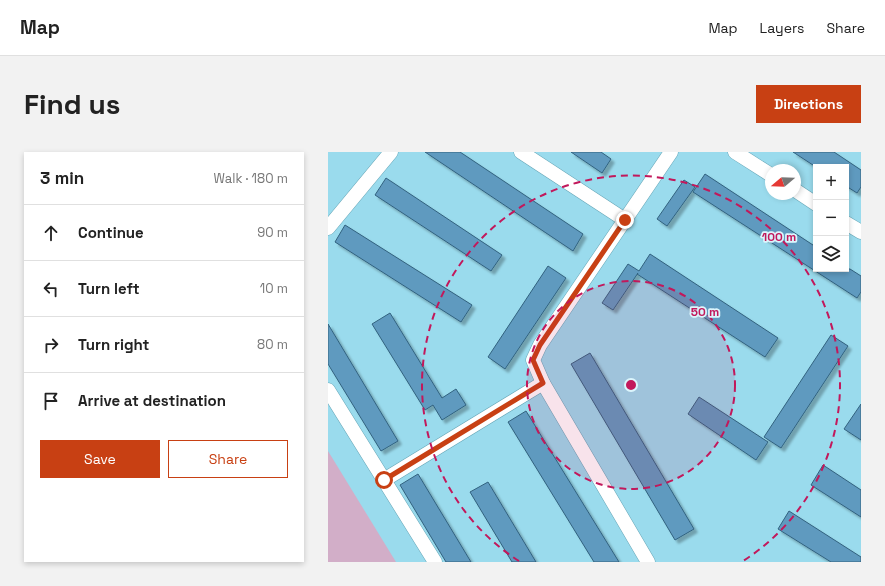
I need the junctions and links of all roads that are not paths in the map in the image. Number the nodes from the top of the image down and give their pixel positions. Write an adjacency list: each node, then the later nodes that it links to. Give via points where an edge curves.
1 (390, 152): 10 (street)
2 (522, 152): 8 (street)
3 (671, 152): 8 (street)
4 (735, 152): 5 (street)
5 (765, 171)
6 (801, 194): 7 (street)
7 (813, 202)
8 (625, 220): 12 (street, via 540,345 533,360)
9 (849, 225): 11 (street)
10 (328, 228)
11 (861, 232)
12 (543, 383): 14 (street); 16 (street)
13 (328, 390): 14 (street)
14 (384, 480): 15 (street)
15 (435, 562)
16 (648, 562)

